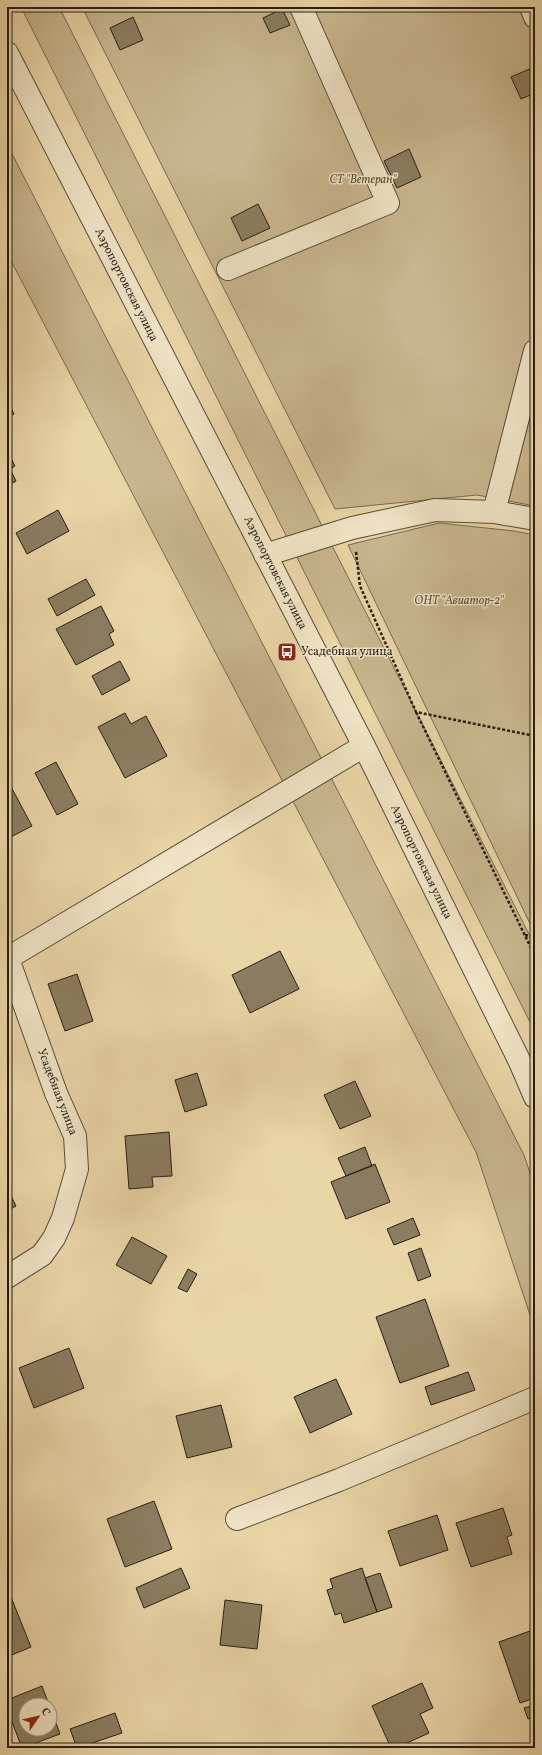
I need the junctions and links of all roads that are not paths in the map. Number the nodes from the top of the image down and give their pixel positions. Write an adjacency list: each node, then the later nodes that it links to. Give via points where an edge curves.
1 (301, 7): 5 (street, via 388,203)
2 (531, 7): 3 (street)
3 (535, 17)
4 (7, 53): 9 (street, Аэропортовская улица)
5 (228, 269)
6 (535, 351): 7 (street)
7 (494, 512): 8 (street); 9 (street, via 435,510 352,528)
8 (535, 519)
9 (265, 555): 10 (street, Аэропортовская улица)
10 (364, 746): 11 (street); 12 (street, Аэропортовская улица)
11 (8, 957): 13 (street, Усадебная улица, via 56,1093 74,1136 77,1169 64,1218 54,1238 42,1255)
12 (535, 1097)
13 (7, 1278)
14 (535, 1398): 15 (street)
15 (238, 1519)

